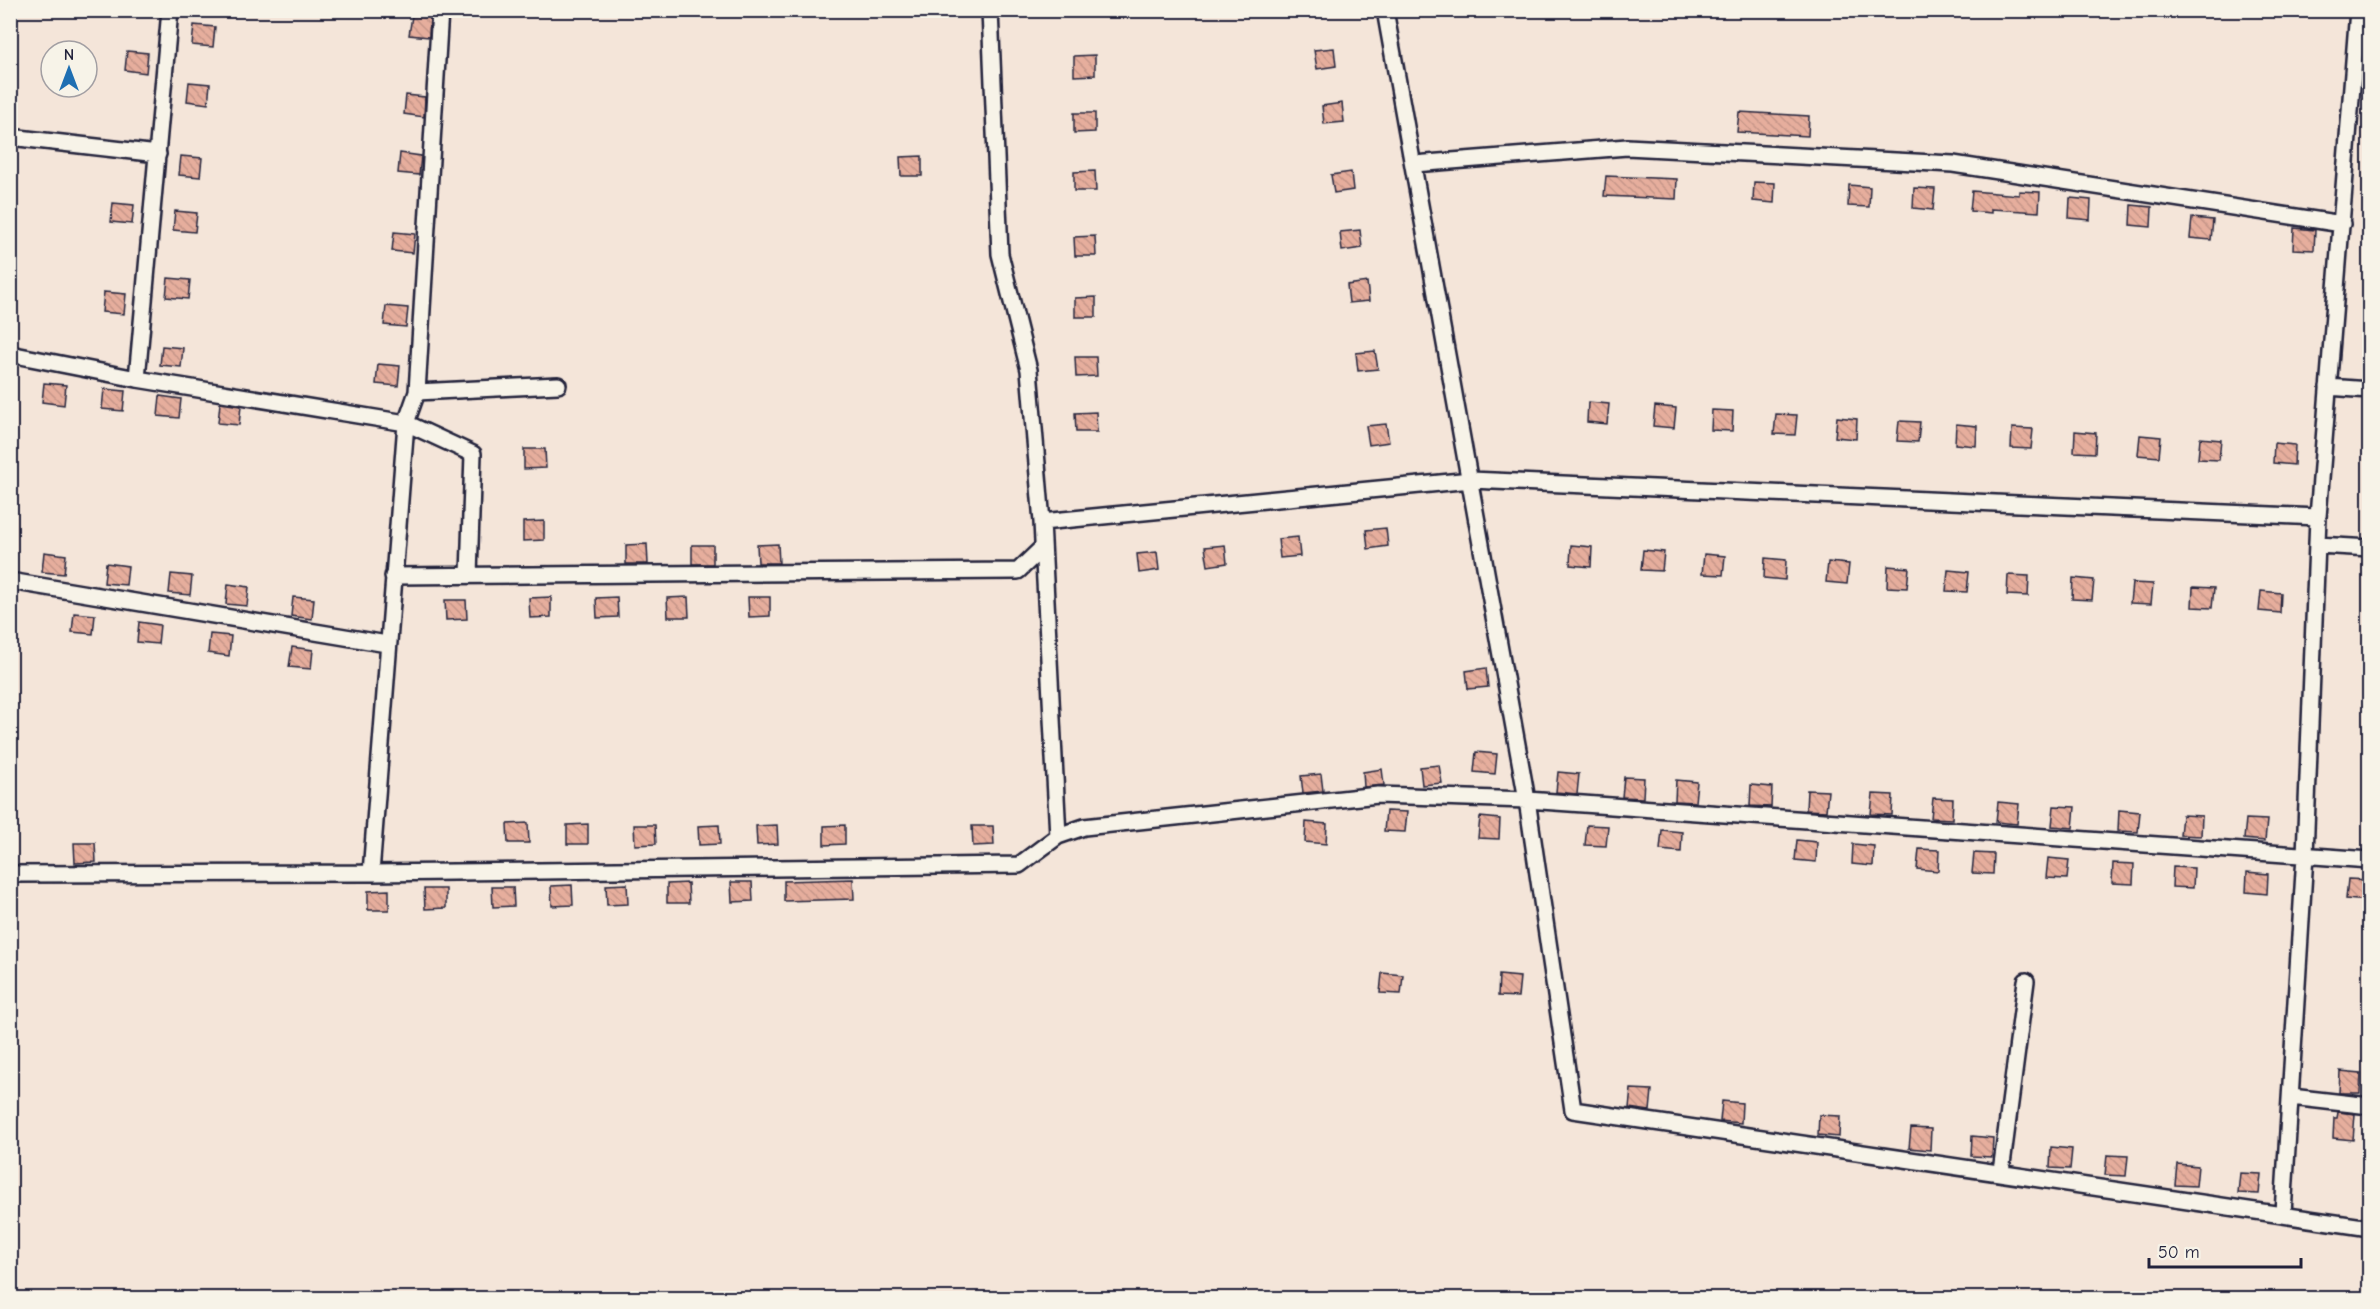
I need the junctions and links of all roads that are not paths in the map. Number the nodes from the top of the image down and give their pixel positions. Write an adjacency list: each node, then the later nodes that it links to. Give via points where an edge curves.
1 (170, 10): 7 (street)
2 (440, 10): 15 (street)
3 (990, 10): 19 (street, via 1000,254 1029,370)
4 (1385, 10): 8 (street)
5 (2358, 10): 9 (street)
6 (10, 137): 7 (street)
7 (158, 154): 11 (street)
8 (1414, 164): 9 (street, via 1627,147 1953,164); 17 (street)
9 (2342, 224): 13 (street)
10 (10, 354): 11 (street)
11 (137, 379): 16 (street)
12 (558, 385): 15 (street)
13 (2328, 387): 14 (street); 18 (street)
14 (2370, 390)
15 (417, 392): 16 (street)
16 (406, 423): 23 (street, via 472,454); 24 (street)
17 (1471, 480): 18 (street); 19 (street); 27 (street)
18 (2318, 517): 20 (street)
19 (1042, 522): 21 (street)
20 (2318, 545): 22 (street); 29 (street)
21 (1042, 548): 23 (street, via 1018,571); 28 (street)
22 (2370, 548)
23 (469, 575): 24 (street)
24 (393, 576): 26 (street)
25 (10, 580): 26 (street)
26 (387, 644): 31 (street)
27 (1527, 800): 28 (street, via 1378,795 1084,827); 29 (street); 36 (street, via 1573,1110)
28 (1058, 836): 31 (street, via 1019,865)
29 (2305, 855): 30 (street); 34 (street)
30 (2370, 860)
31 (371, 873): 32 (street)
32 (10, 874)
33 (2026, 981): 36 (street)
34 (2291, 1097): 35 (street); 37 (street)
35 (2370, 1106)
36 (2001, 1172): 37 (street)
37 (2283, 1213): 38 (street)
38 (2370, 1228)

